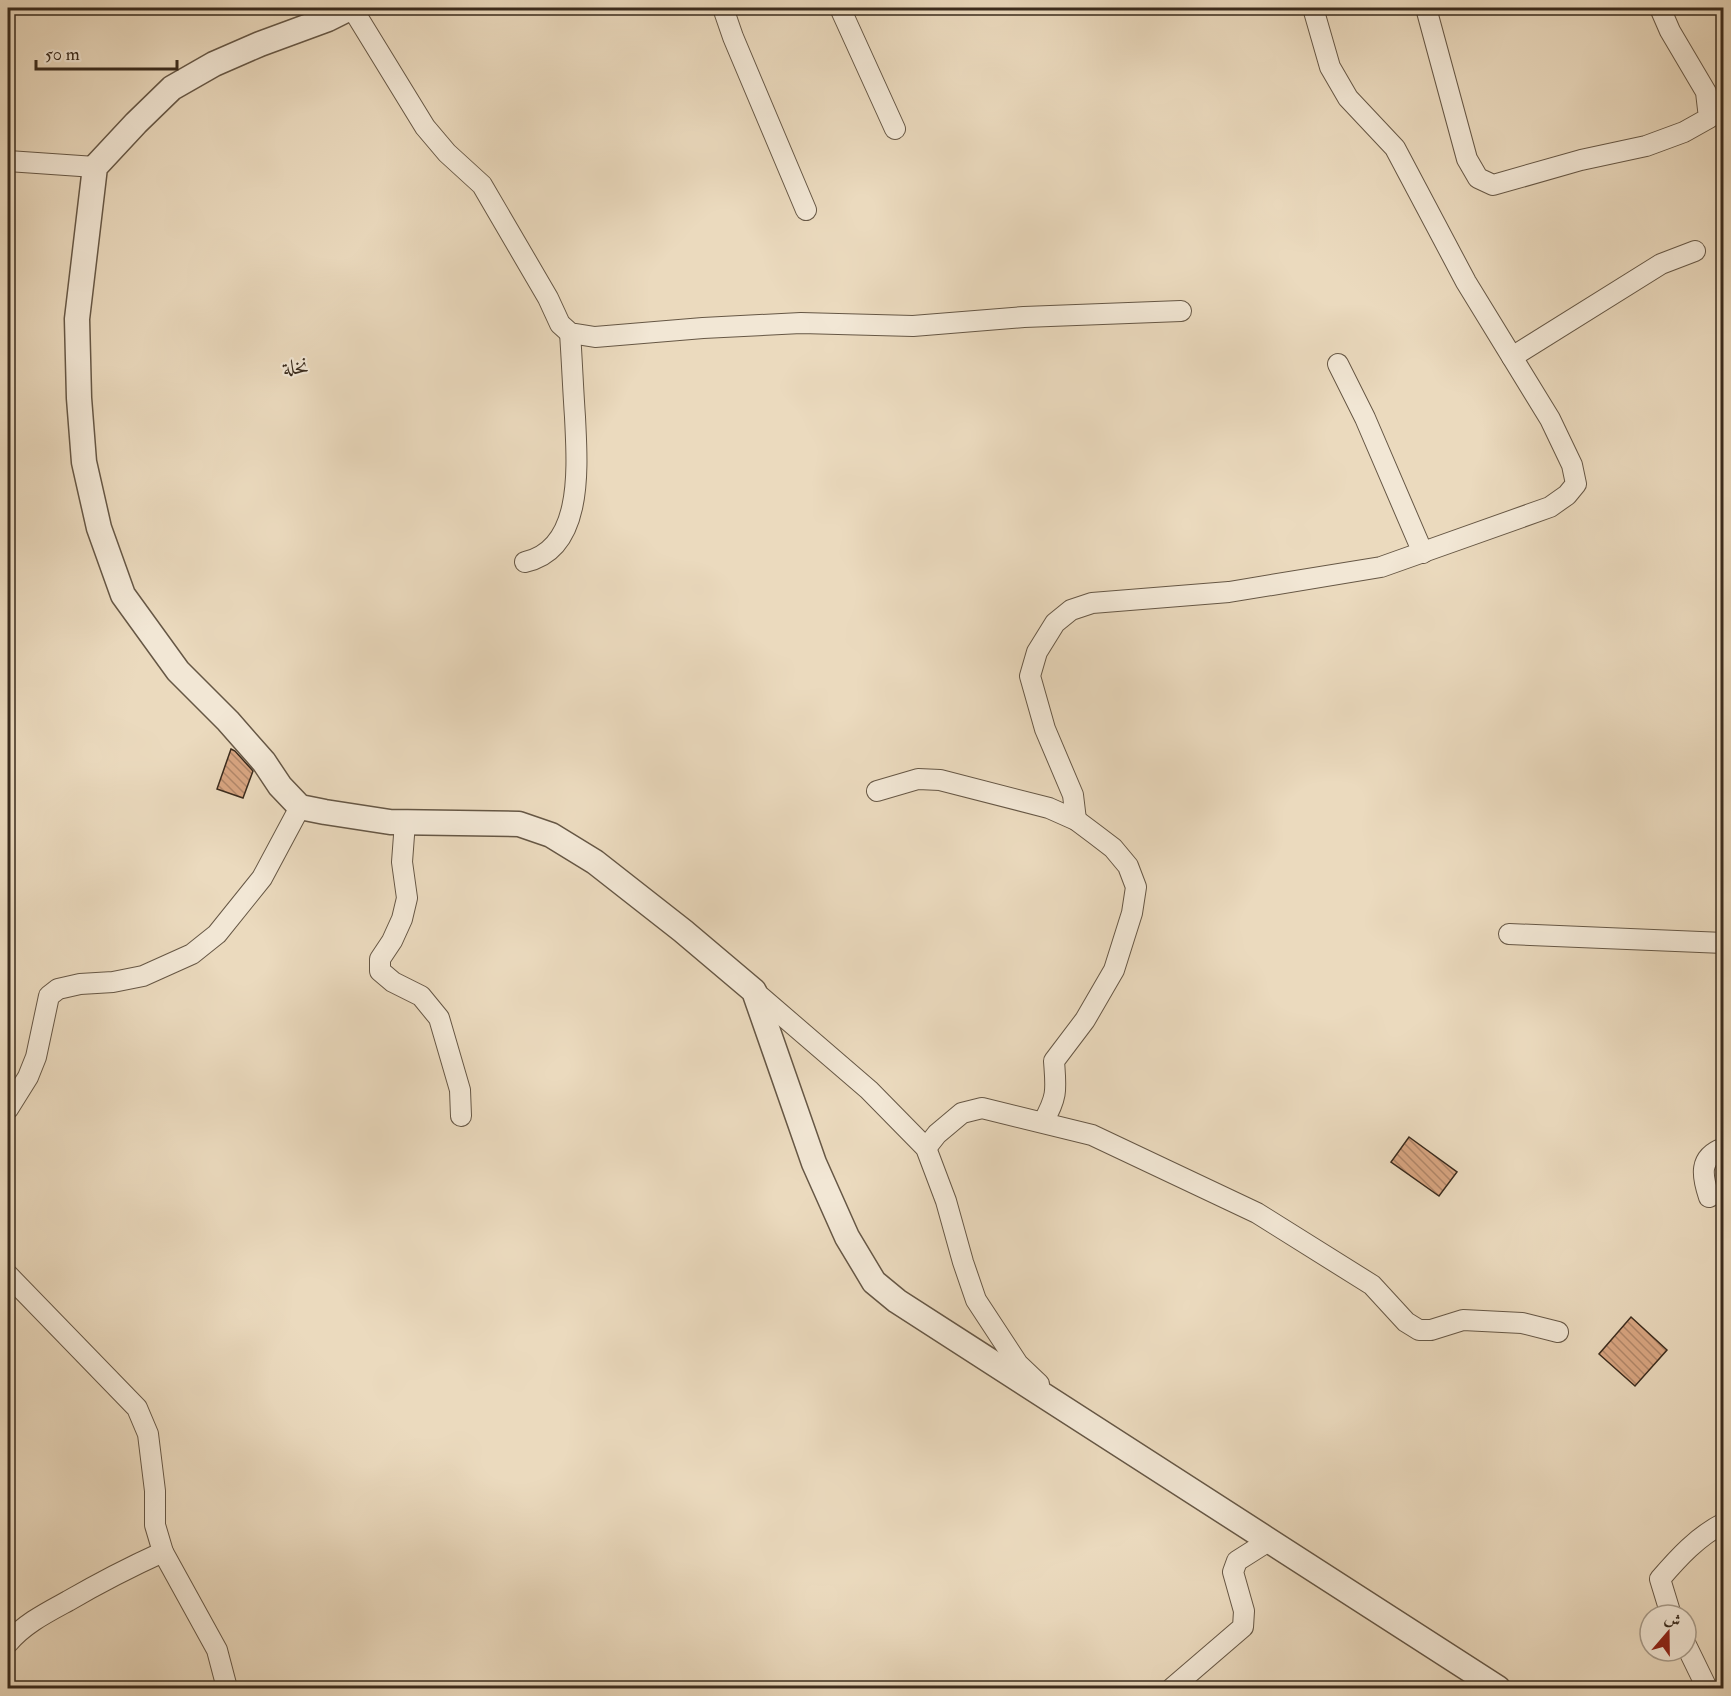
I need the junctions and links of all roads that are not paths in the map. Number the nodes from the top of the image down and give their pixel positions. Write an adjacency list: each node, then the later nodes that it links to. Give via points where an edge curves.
1 (351, 8): 9 (street, via 214,64 172,88); 13 (street, via 425,127 482,185 560,324)
2 (723, 8): 10 (street)
3 (840, 8): 7 (street)
4 (1313, 8): 14 (street, via 1330,67 1348,98 1395,148 1466,282)
5 (1426, 8): 6 (street, via 1467,159 1478,178 1493,185 1646,146 1709,118 1706,92)
6 (1660, 8)
7 (895, 129)
8 (8, 161): 9 (street)
9 (95, 167): 19 (street, via 77,320 84,462 99,528 123,595 178,671 228,721)
10 (806, 210)
11 (1695, 251): 14 (street, via 1661,264)
12 (1181, 311): 13 (street, via 913,326 801,323 595,337)
13 (570, 333): 17 (street, via 577,464 572,510 554,544 538,559)
14 (1512, 357): 16 (street, via 1555,429 1572,465 1576,484 1550,507)
15 (1338, 364): 16 (street)
16 (1423, 552): 20 (street, via 1381,567 1228,592 1092,603 1071,610 1055,623 1037,652 1030,676 1045,729 1073,795)
17 (525, 562)
18 (877, 791): 20 (street, via 918,779 940,780 1049,808)
19 (300, 807): 21 (street); 25 (street, via 262,878 217,934 192,954 143,976 80,984 58,989 49,996 36,1057)
20 (1076, 820): 27 (street, via 1113,848 1128,866 1136,886 1114,970 1085,1020 1053,1061 1055,1102)
21 (405, 822): 24 (street, via 519,824 551,835 596,862); 26 (street, via 402,862 407,898 402,919 380,959 380,971 421,996 439,1018 460,1090)
22 (1509, 934): 23 (street)
23 (1724, 943)
24 (754, 991): 28 (street, via 868,1090); 33 (street, via 814,1163 847,1237 874,1282 897,1301)
25 (8, 1109)
26 (460, 1116)
27 (1043, 1122): 28 (street, via 982,1108 962,1113); 32 (street, via 1092,1135 1257,1213 1372,1285 1406,1322 1419,1330 1463,1320 1522,1323)
28 (926, 1148): 33 (street, via 976,1300 1018,1364)
29 (1724, 1148): 30 (street, via 1715,1151 1703,1166)
30 (1709, 1197)
31 (8, 1275): 36 (street, via 137,1408 148,1434 155,1525)
32 (1558, 1332)
33 (1068, 1411): 35 (street)
34 (1724, 1523): 37 (street, via 1693,1544 1660,1579)
35 (1267, 1542): 41 (street, via 1237,1561 1233,1572 1244,1611 1243,1627); 42 (street)
36 (164, 1552): 38 (street, via 36,1618); 40 (street, via 217,1650)
37 (1667, 1603)
38 (8, 1643)
39 (1695, 1663): 43 (street)
40 (227, 1689)
41 (1172, 1689)
42 (1498, 1689)
43 (1707, 1689)

